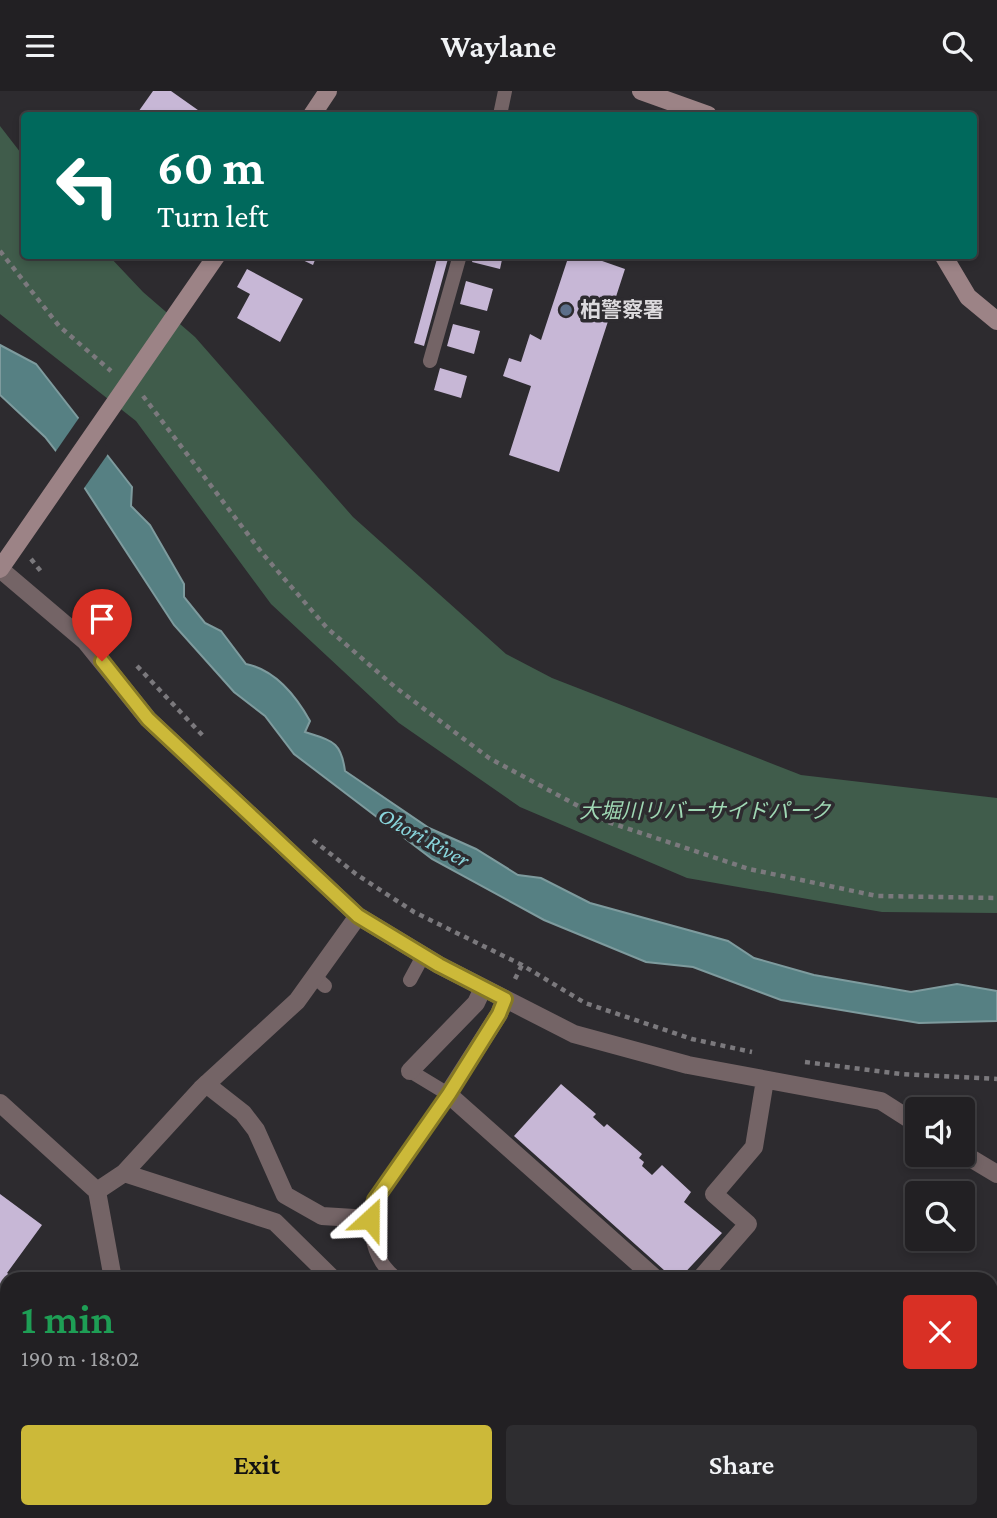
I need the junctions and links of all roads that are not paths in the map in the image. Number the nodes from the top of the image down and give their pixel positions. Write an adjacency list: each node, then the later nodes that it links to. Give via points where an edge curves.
1 (328, 91): 4 (street)
2 (505, 91): 5 (lane)
3 (640, 91): 6 (street)
4 (314, 112)
5 (501, 112)
6 (700, 112)
7 (214, 259): 12 (street)
8 (459, 259): 11 (lane)
9 (945, 259): 10 (street, via 968,297)
10 (997, 321)
11 (430, 361)
12 (0, 569): 13 (street, via 86,642 148,719)
13 (358, 916): 14 (street); 20 (street, via 320,981)
14 (423, 956): 15 (lane); 16 (street)
15 (410, 980)
16 (483, 988): 17 (street); 18 (street, via 476,1003)
17 (505, 999): 19 (street, via 574,1034); 21 (street)
18 (410, 1070): 21 (lane)
19 (765, 1080): 23 (street, via 881,1101); 33 (street, via 754,1147 714,1194 748,1224)
20 (206, 1084): 25 (street); 28 (street, via 256,1131 285,1195 322,1216)
21 (449, 1094): 28 (lane, via 375,1200); 32 (street)
22 (0, 1103): 27 (street)
23 (905, 1116)
24 (975, 1161): 26 (street)
25 (124, 1174): 27 (street); 30 (street, via 275,1222)
26 (997, 1174)
27 (97, 1191): 29 (street)
28 (370, 1219): 31 (lane, via 374,1252)
29 (112, 1272)
30 (326, 1272)
31 (391, 1272)
32 (648, 1272)
33 (705, 1272)

